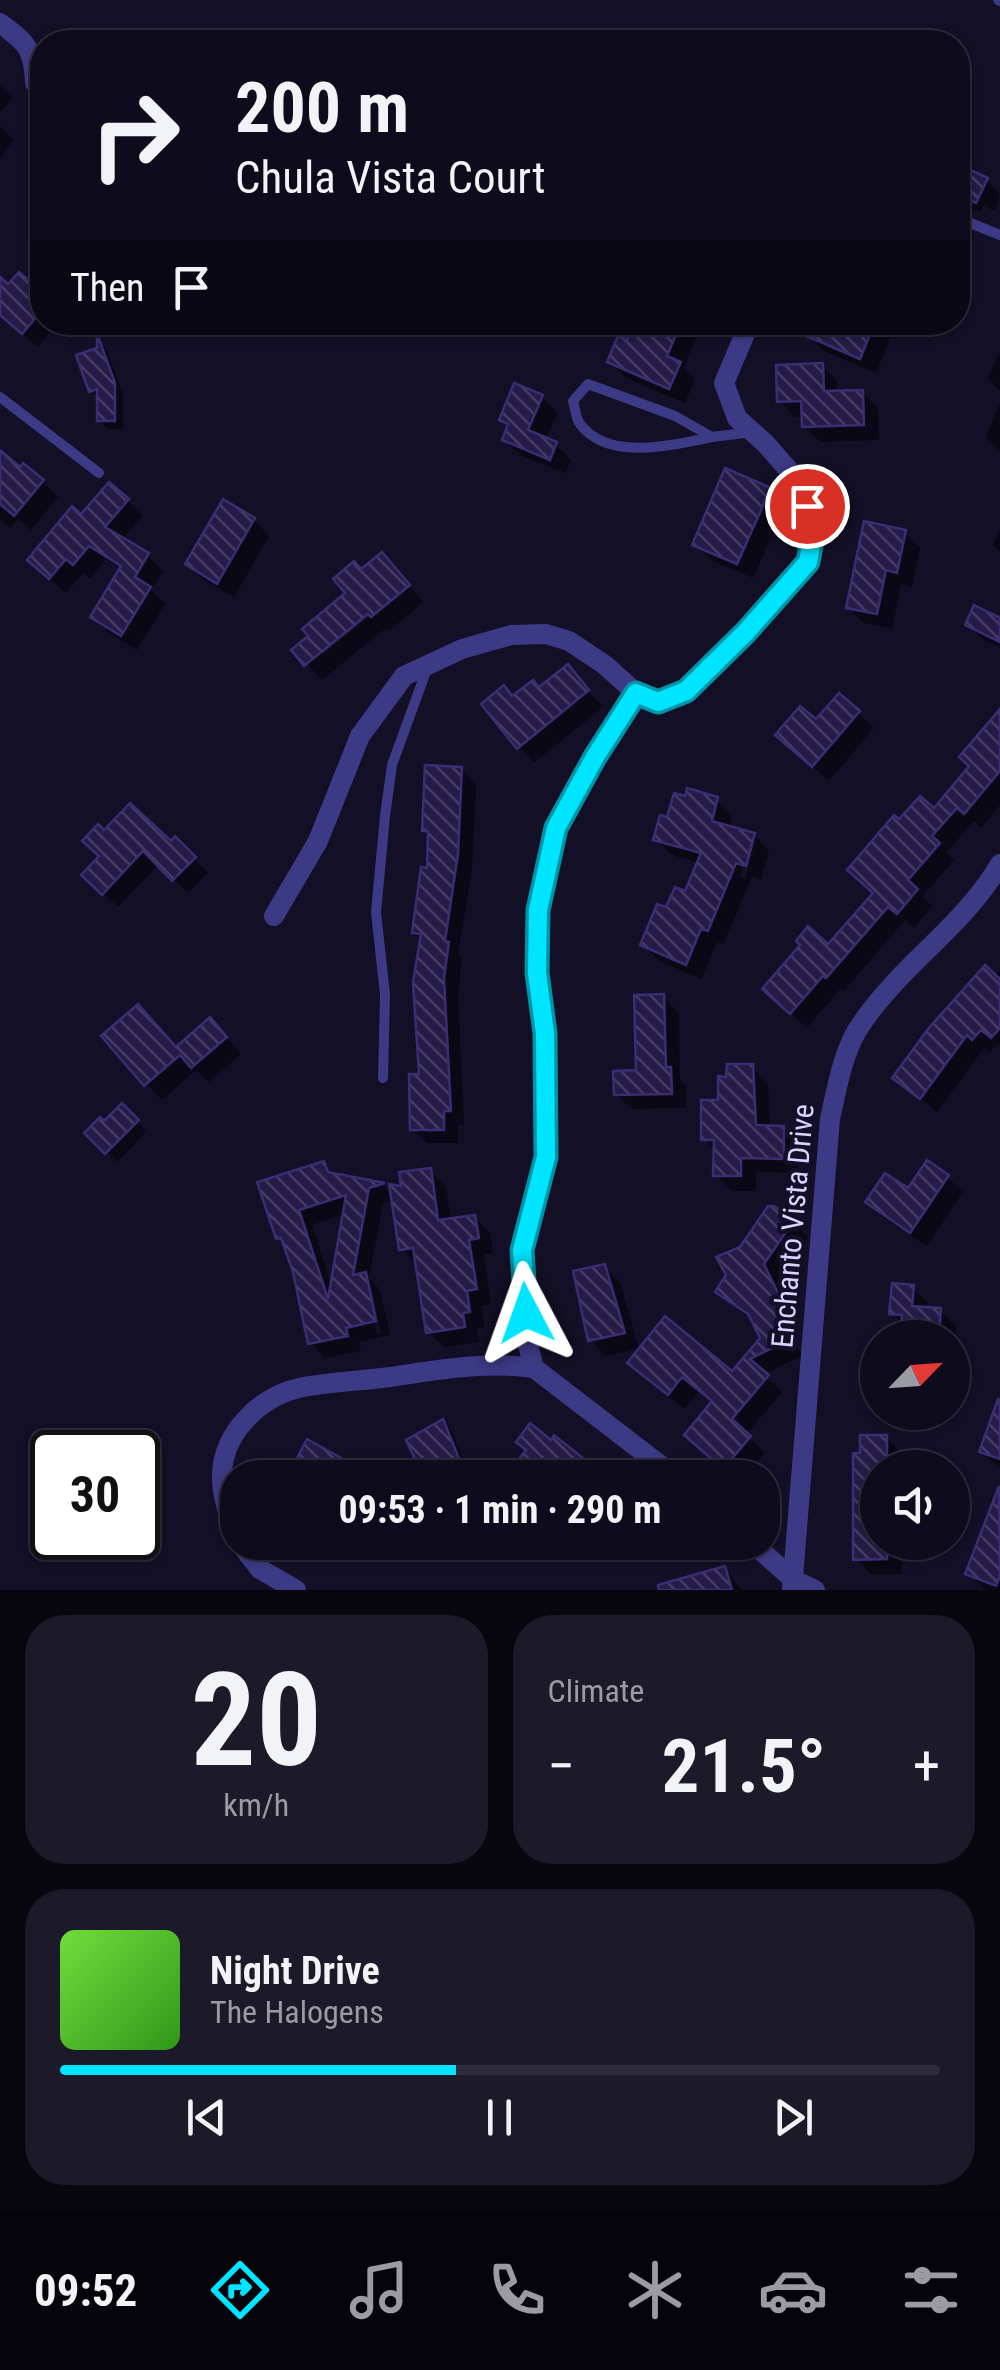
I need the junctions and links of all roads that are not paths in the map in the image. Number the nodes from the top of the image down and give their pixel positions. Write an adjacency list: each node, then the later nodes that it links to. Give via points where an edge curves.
1 (0, 23): 2 (street)
2 (30, 52)
3 (970, 223): 4 (lane)
4 (1000, 236)
5 (744, 335): 7 (street, via 724,383 738,418)
6 (0, 397): 9 (lane)
7 (753, 432): 8 (lane); 11 (street, via 800,483 814,529 808,562 686,691 658,702)
8 (712, 437): 8 (lane, via 588,384 573,401 578,423 599,440 638,450)
9 (98, 472)
10 (428, 664): 11 (street, via 511,634 546,634 569,640); 13 (street, via 404,676 360,736 318,841); 14 (lane, via 392,765 385,816 376,912 385,995)
11 (636, 693): 15 (street, via 556,828 538,910 546,1157 522,1250)
12 (1000, 864): 20 (street, Enchanto Vista Drive, via 860,1024 840,1075 830,1118)
13 (274, 916)
14 (383, 1078)
15 (534, 1368): 16 (street, via 472,1366 299,1388 262,1404 241,1424); 17 (street)
16 (224, 1460)
17 (654, 1460)
18 (253, 1560): 21 (street)
19 (769, 1560): 20 (street)
20 (793, 1585): 22 (street)
21 (296, 1590)
22 (814, 1590)

